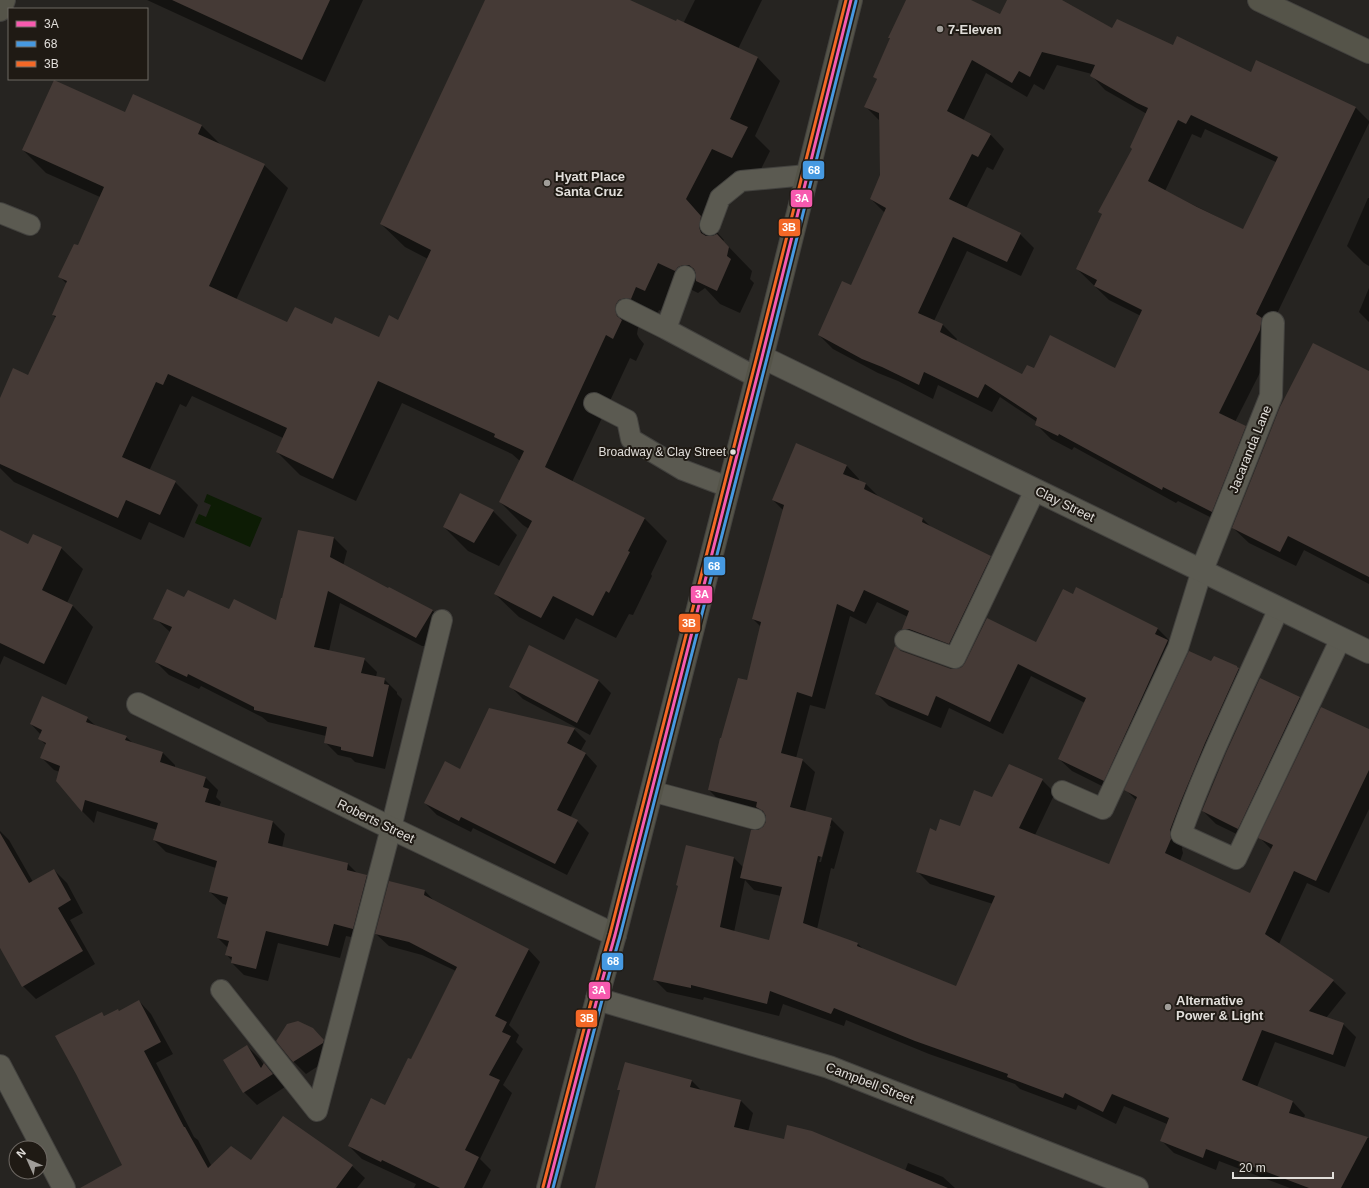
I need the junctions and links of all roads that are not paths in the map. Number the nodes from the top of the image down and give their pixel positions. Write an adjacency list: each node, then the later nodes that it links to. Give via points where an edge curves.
1 (4, 0): 4 (main road)
2 (851, 0): 6 (main road)
3 (1259, 0): 5 (main road)
4 (0, 10)
5 (1369, 52)
6 (807, 175): 9 (lane, via 741,182 720,198); 14 (main road)
7 (0, 213): 8 (lane)
8 (30, 225)
9 (710, 225)
10 (685, 276): 13 (lane)
11 (626, 309): 13 (lane)
12 (1273, 323): 18 (street, Jacaranda Lane, via 1271,396)
13 (666, 329): 14 (lane)
14 (759, 367): 16 (main road); 17 (street, Clay Street)
15 (594, 403): 16 (lane, via 627,420 631,439 683,470)
16 (728, 487): 25 (main road)
17 (1035, 490): 18 (street, Clay Street); 22 (lane, via 955,658)
18 (1202, 570): 19 (street, Clay Street); 26 (lane, via 1178,648 1103,809)
19 (1279, 608): 21 (street, Clay Street); 21 (lane, via 1222,733 1181,834 1236,859)
20 (442, 620): 28 (lane)
21 (1341, 638): 23 (street, Clay Street)
22 (906, 640)
23 (1369, 652)
24 (138, 704): 28 (street, Roberts Street)
25 (651, 791): 27 (lane); 29 (main road)
26 (1062, 791)
27 (755, 819)
28 (391, 828): 29 (street, Roberts Street); 30 (lane, via 317,1111)
29 (615, 935): 31 (main road)
30 (220, 990)
31 (597, 999): 34 (main road); 35 (street, Campbell Street, via 829,1067)
32 (0, 1066): 33 (street)
33 (64, 1188)
34 (548, 1188)
35 (1137, 1188)

